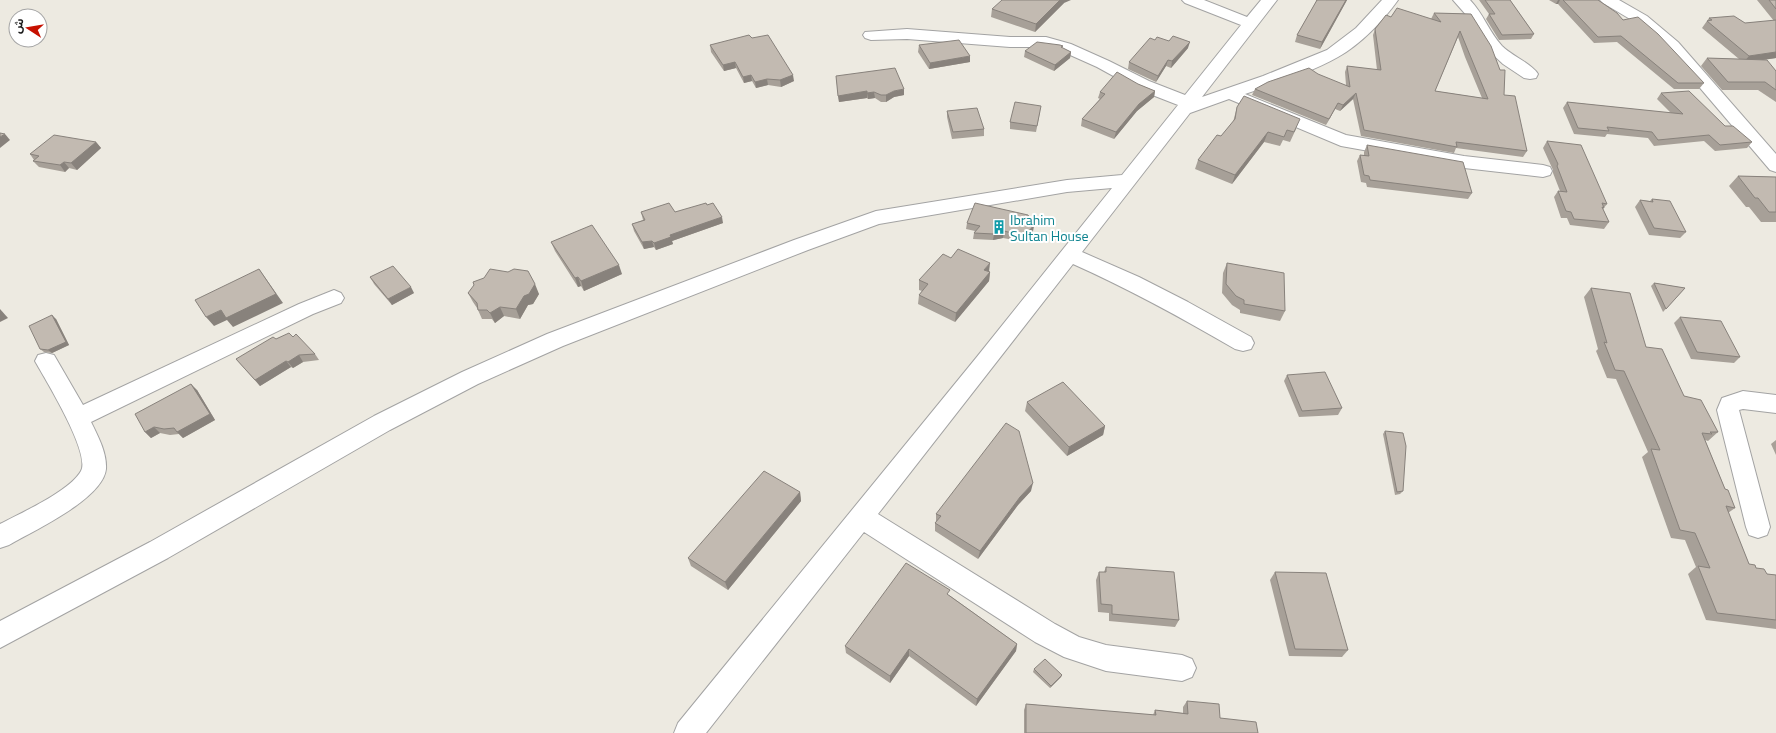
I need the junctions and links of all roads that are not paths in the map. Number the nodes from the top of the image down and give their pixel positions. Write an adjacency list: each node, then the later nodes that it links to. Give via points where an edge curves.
1 (1190, 0): 6 (street)
2 (1269, 0): 6 (street)
3 (1390, 0): 9 (street, via 1362,31 1333,54)
4 (1461, 0): 8 (street, via 1474,14 1500,53)
5 (1608, 0): 11 (street, via 1641,19 1672,45)
6 (1251, 24): 10 (street)
7 (871, 35): 10 (street, via 907,34 1010,42 1046,42 1103,64)
8 (1530, 74)
9 (1230, 94): 10 (street); 12 (street, via 1340,140 1464,162)
10 (1187, 106): 13 (street)
11 (1776, 166)
12 (1543, 171)
13 (1129, 180): 14 (street); 23 (street, via 1067,186 876,218 555,340 470,378 382,423)
14 (1070, 255): 16 (street, via 1132,282); 20 (street)
15 (334, 298): 19 (street)
16 (1243, 343)
17 (46, 361): 19 (street)
18 (1776, 404): 21 (street, via 1743,400 1730,404 1728,410)
19 (78, 418): 22 (street, via 95,461 95,470 88,482 77,492)
20 (861, 518): 24 (street, via 1045,633 1074,648 1106,658); 25 (street)
21 (1758, 527)
22 (0, 537)
23 (0, 636)
24 (1182, 668)
25 (688, 733)

